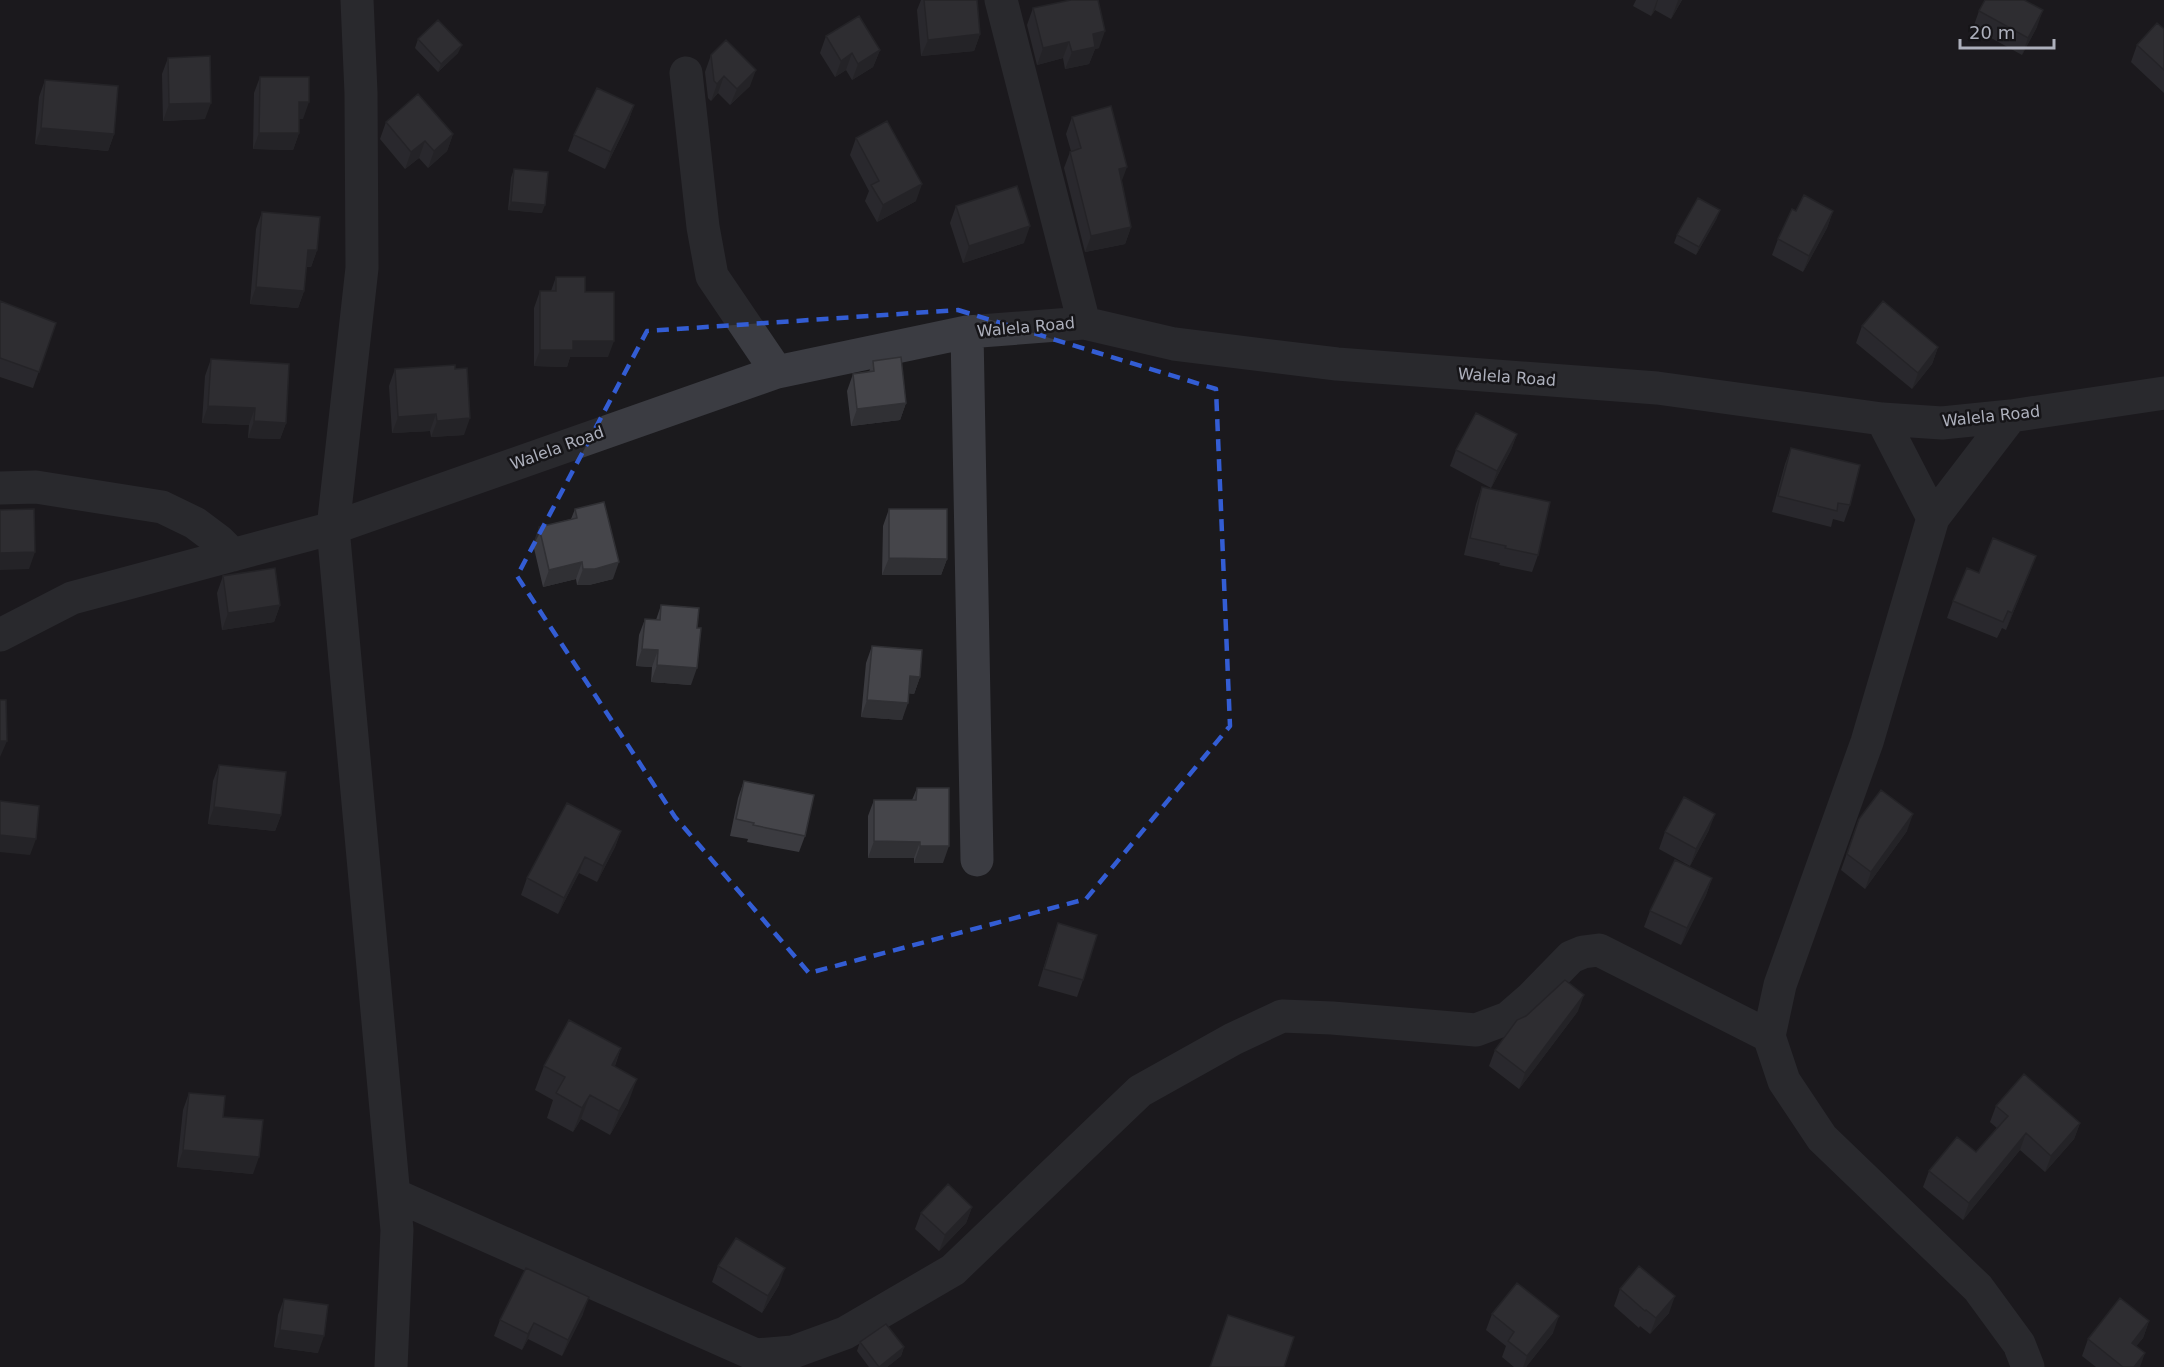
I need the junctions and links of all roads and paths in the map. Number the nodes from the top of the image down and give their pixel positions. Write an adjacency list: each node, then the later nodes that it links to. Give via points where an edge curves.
1 (357, 0): 12 (street, via 362,268)
2 (1001, 0): 4 (street)
3 (686, 73): 6 (street, via 712,276)
4 (1084, 323): 5 (street, Walela Road); 9 (street, Walela Road, via 1174,344 1337,364 1657,388)
5 (967, 332): 6 (street, Walela Road); 15 (street)
6 (777, 372): 12 (street, Walela Road)
7 (2164, 393): 8 (street, Walela Road)
8 (2011, 416): 9 (street, Walela Road, via 1942,423); 11 (street)
9 (1882, 419): 11 (street)
10 (0, 488): 13 (street, via 36,487 162,507 195,523)
11 (1933, 518): 16 (street, via 1868,742 1780,985)
12 (333, 528): 13 (street, Walela Road); 17 (street)
13 (233, 555): 14 (street, Walela Road, via 72,598)
14 (0, 635)
15 (977, 860)
16 (1769, 1036): 17 (street, via 1599,950 1571,957 1508,1018 1476,1030 1282,1016 1140,1091 953,1270 845,1334 793,1352 756,1355); 19 (street, via 1784,1081 1822,1137 1978,1288 2019,1344)
17 (395, 1195): 18 (street)
18 (391, 1367)
19 (2028, 1367)

